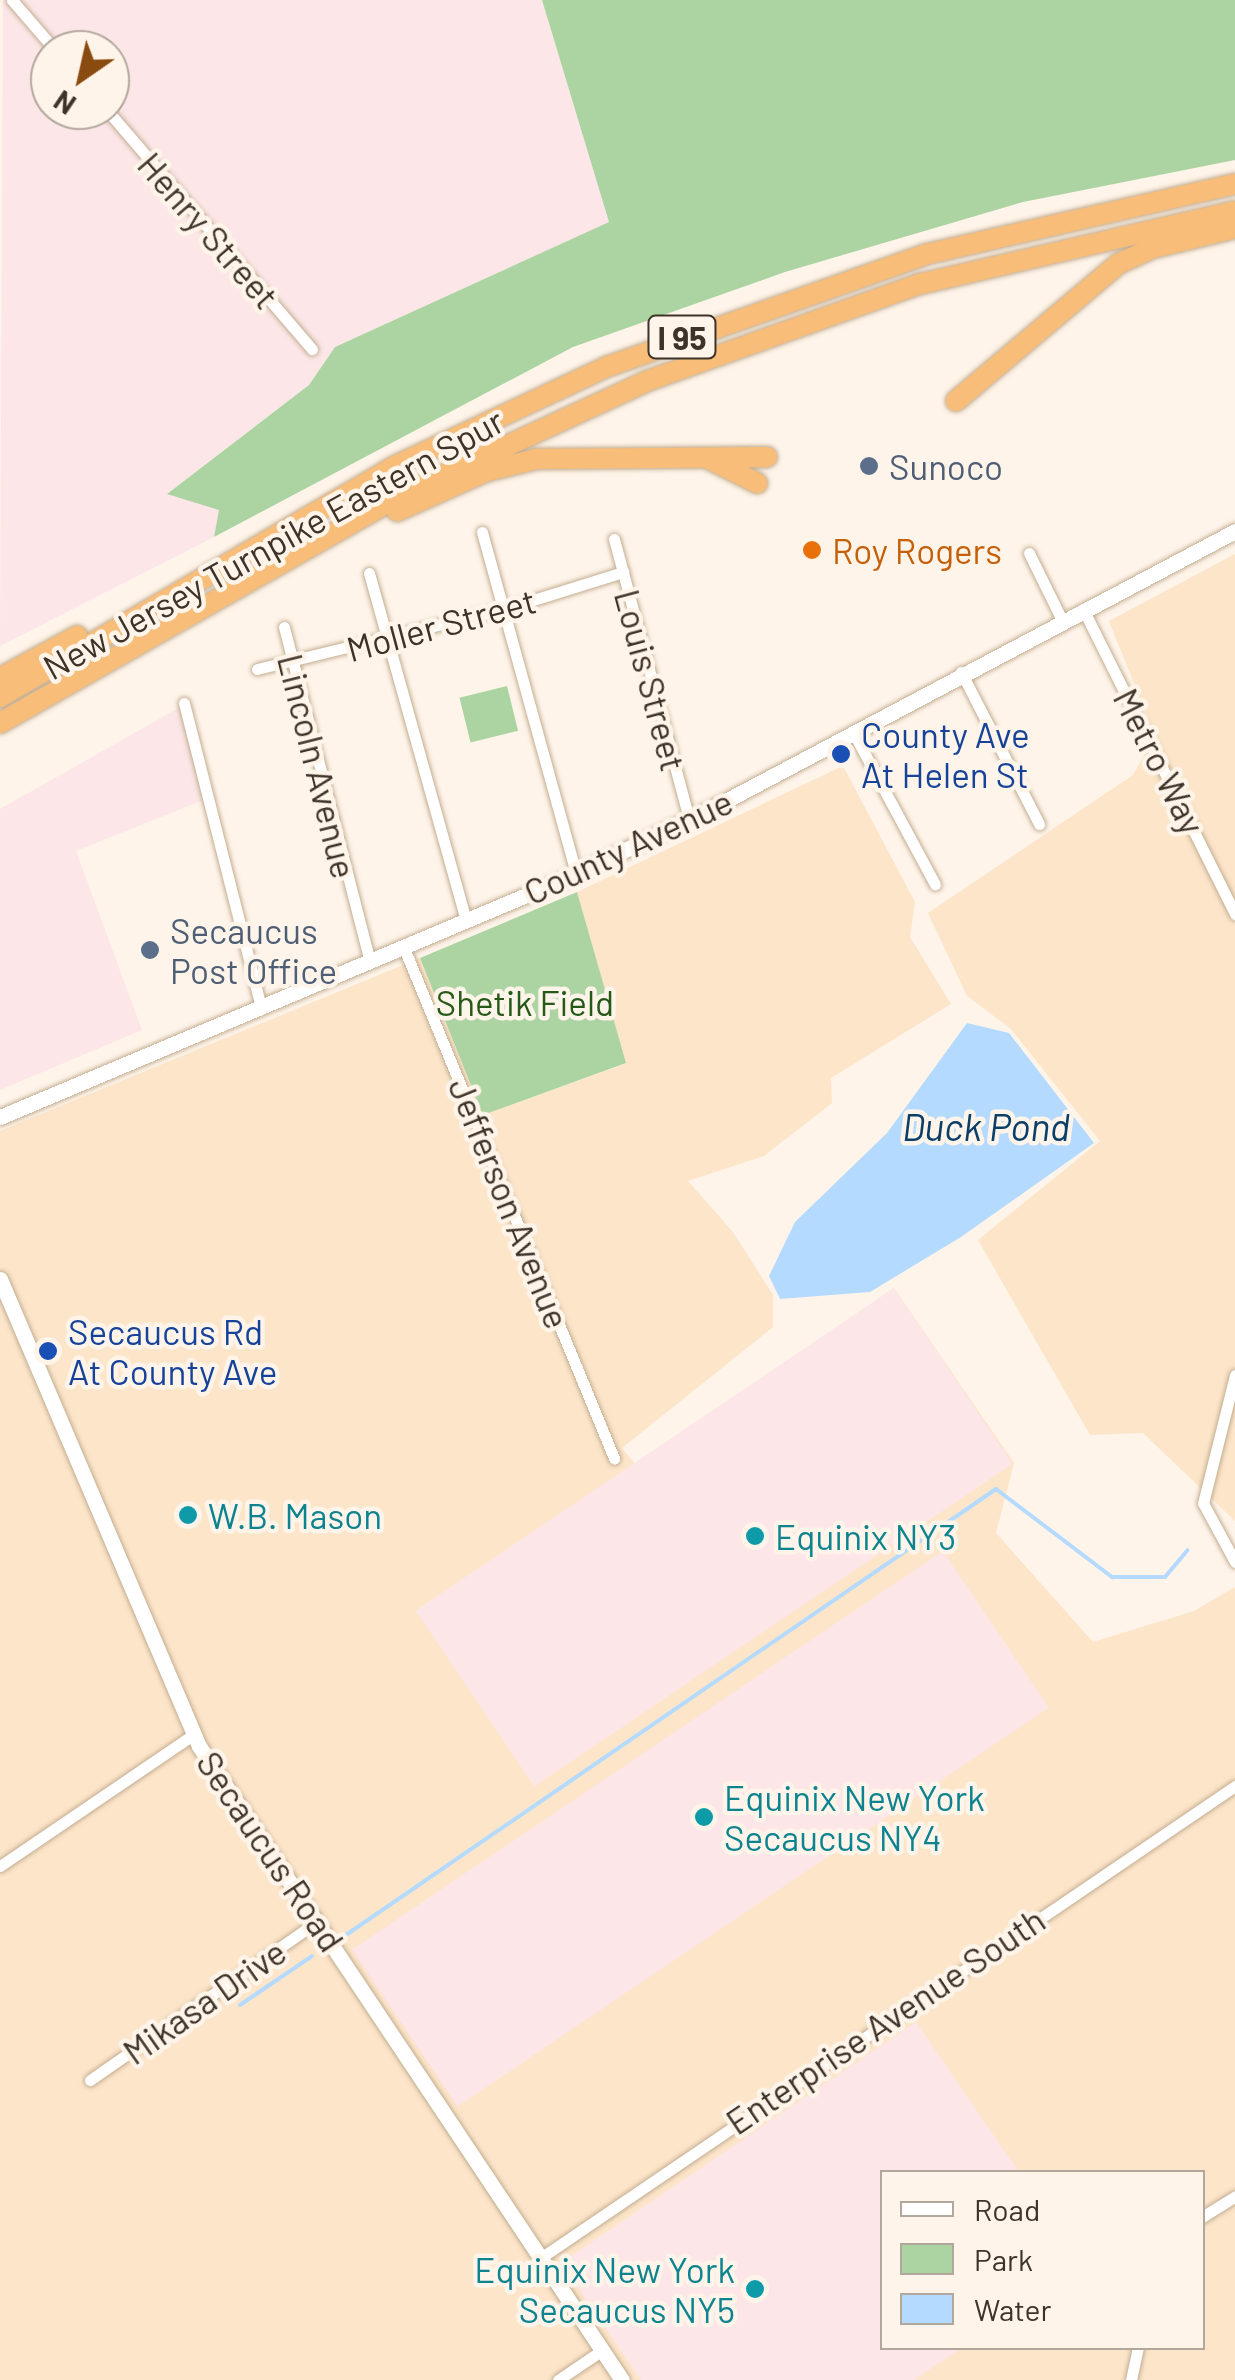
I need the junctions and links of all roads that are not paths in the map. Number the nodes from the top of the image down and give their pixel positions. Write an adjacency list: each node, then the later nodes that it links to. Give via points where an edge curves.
1 (12, 0): 2 (street)
2 (38, 30)
3 (123, 130): 7 (street, Henry Street)
4 (1235, 184): 19 (highway, New Jersey Turnpike Eastern Spur / I 95, via 950,247 676,339 414,456)
5 (1235, 211): 15 (highway, New Jersey Turnpike Eastern Spur / I 95, via 989,265 750,340 495,448)
6 (1235, 228): 8 (highway, via 1118,264)
7 (312, 350)
8 (956, 401)
9 (702, 456): 10 (highway); 11 (highway); 15 (highway, via 563,456 512,464)
10 (767, 457)
11 (757, 483)
12 (1235, 531): 21 (main road, County Avenue)
13 (482, 532): 20 (street)
14 (614, 539): 17 (street, Louis Street)
15 (302, 550): 31 (highway, New Jersey Turnpike Eastern Spur / I 95)
16 (1029, 552): 22 (street)
17 (623, 572): 20 (street, Moller Street); 33 (street, Louis Street)
18 (369, 574): 24 (street)
19 (171, 595): 28 (highway); 29 (highway, New Jersey Turnpike Eastern Spur / I 95)
20 (504, 609): 24 (street, Moller Street); 35 (street)
21 (1082, 610): 22 (main road, County Avenue); 37 (street, Metro Way)
22 (1062, 620): 27 (main road, County Avenue)
23 (284, 628): 25 (street, Lincoln Avenue)
24 (387, 638): 25 (street, Moller Street); 38 (street)
25 (288, 665): 26 (street, Moller Street); 40 (street, Lincoln Avenue)
26 (257, 669)
27 (961, 672): 32 (main road, County Avenue); 34 (street)
28 (0, 678)
29 (0, 696)
30 (184, 703): 41 (street)
31 (0, 723)
32 (852, 732): 33 (main road, County Avenue); 36 (street)
33 (689, 820): 35 (main road, County Avenue)
34 (1039, 824)
35 (576, 874): 38 (main road, County Avenue)
36 (935, 884)
37 (1235, 914)
38 (466, 922): 39 (main road, County Avenue)
39 (404, 948): 40 (main road, County Avenue); 45 (street, Jefferson Avenue)
40 (370, 962): 41 (main road, County Avenue)
41 (261, 1008): 42 (main road, County Avenue)
42 (0, 1117)
43 (0, 1279): 47 (main road, Secaucus Road)
44 (1235, 1375): 46 (street, via 1203,1503)
45 (614, 1458)
46 (1235, 1562)
47 (194, 1734): 49 (street); 50 (main road, Secaucus Road)
48 (1235, 1786): 54 (street, Enterprise Avenue South)
49 (0, 1866)
50 (318, 1922): 51 (street, Mikasa Drive); 54 (main road, Secaucus Road)
51 (90, 2080)
52 (1235, 2196): 53 (street)
53 (1205, 2216)
54 (539, 2259): 56 (main road, Secaucus Road)
55 (1138, 2350): 59 (street)
56 (600, 2351): 57 (street); 58 (main road, Secaucus Road)
57 (558, 2380)
58 (622, 2380)
59 (1131, 2380)

